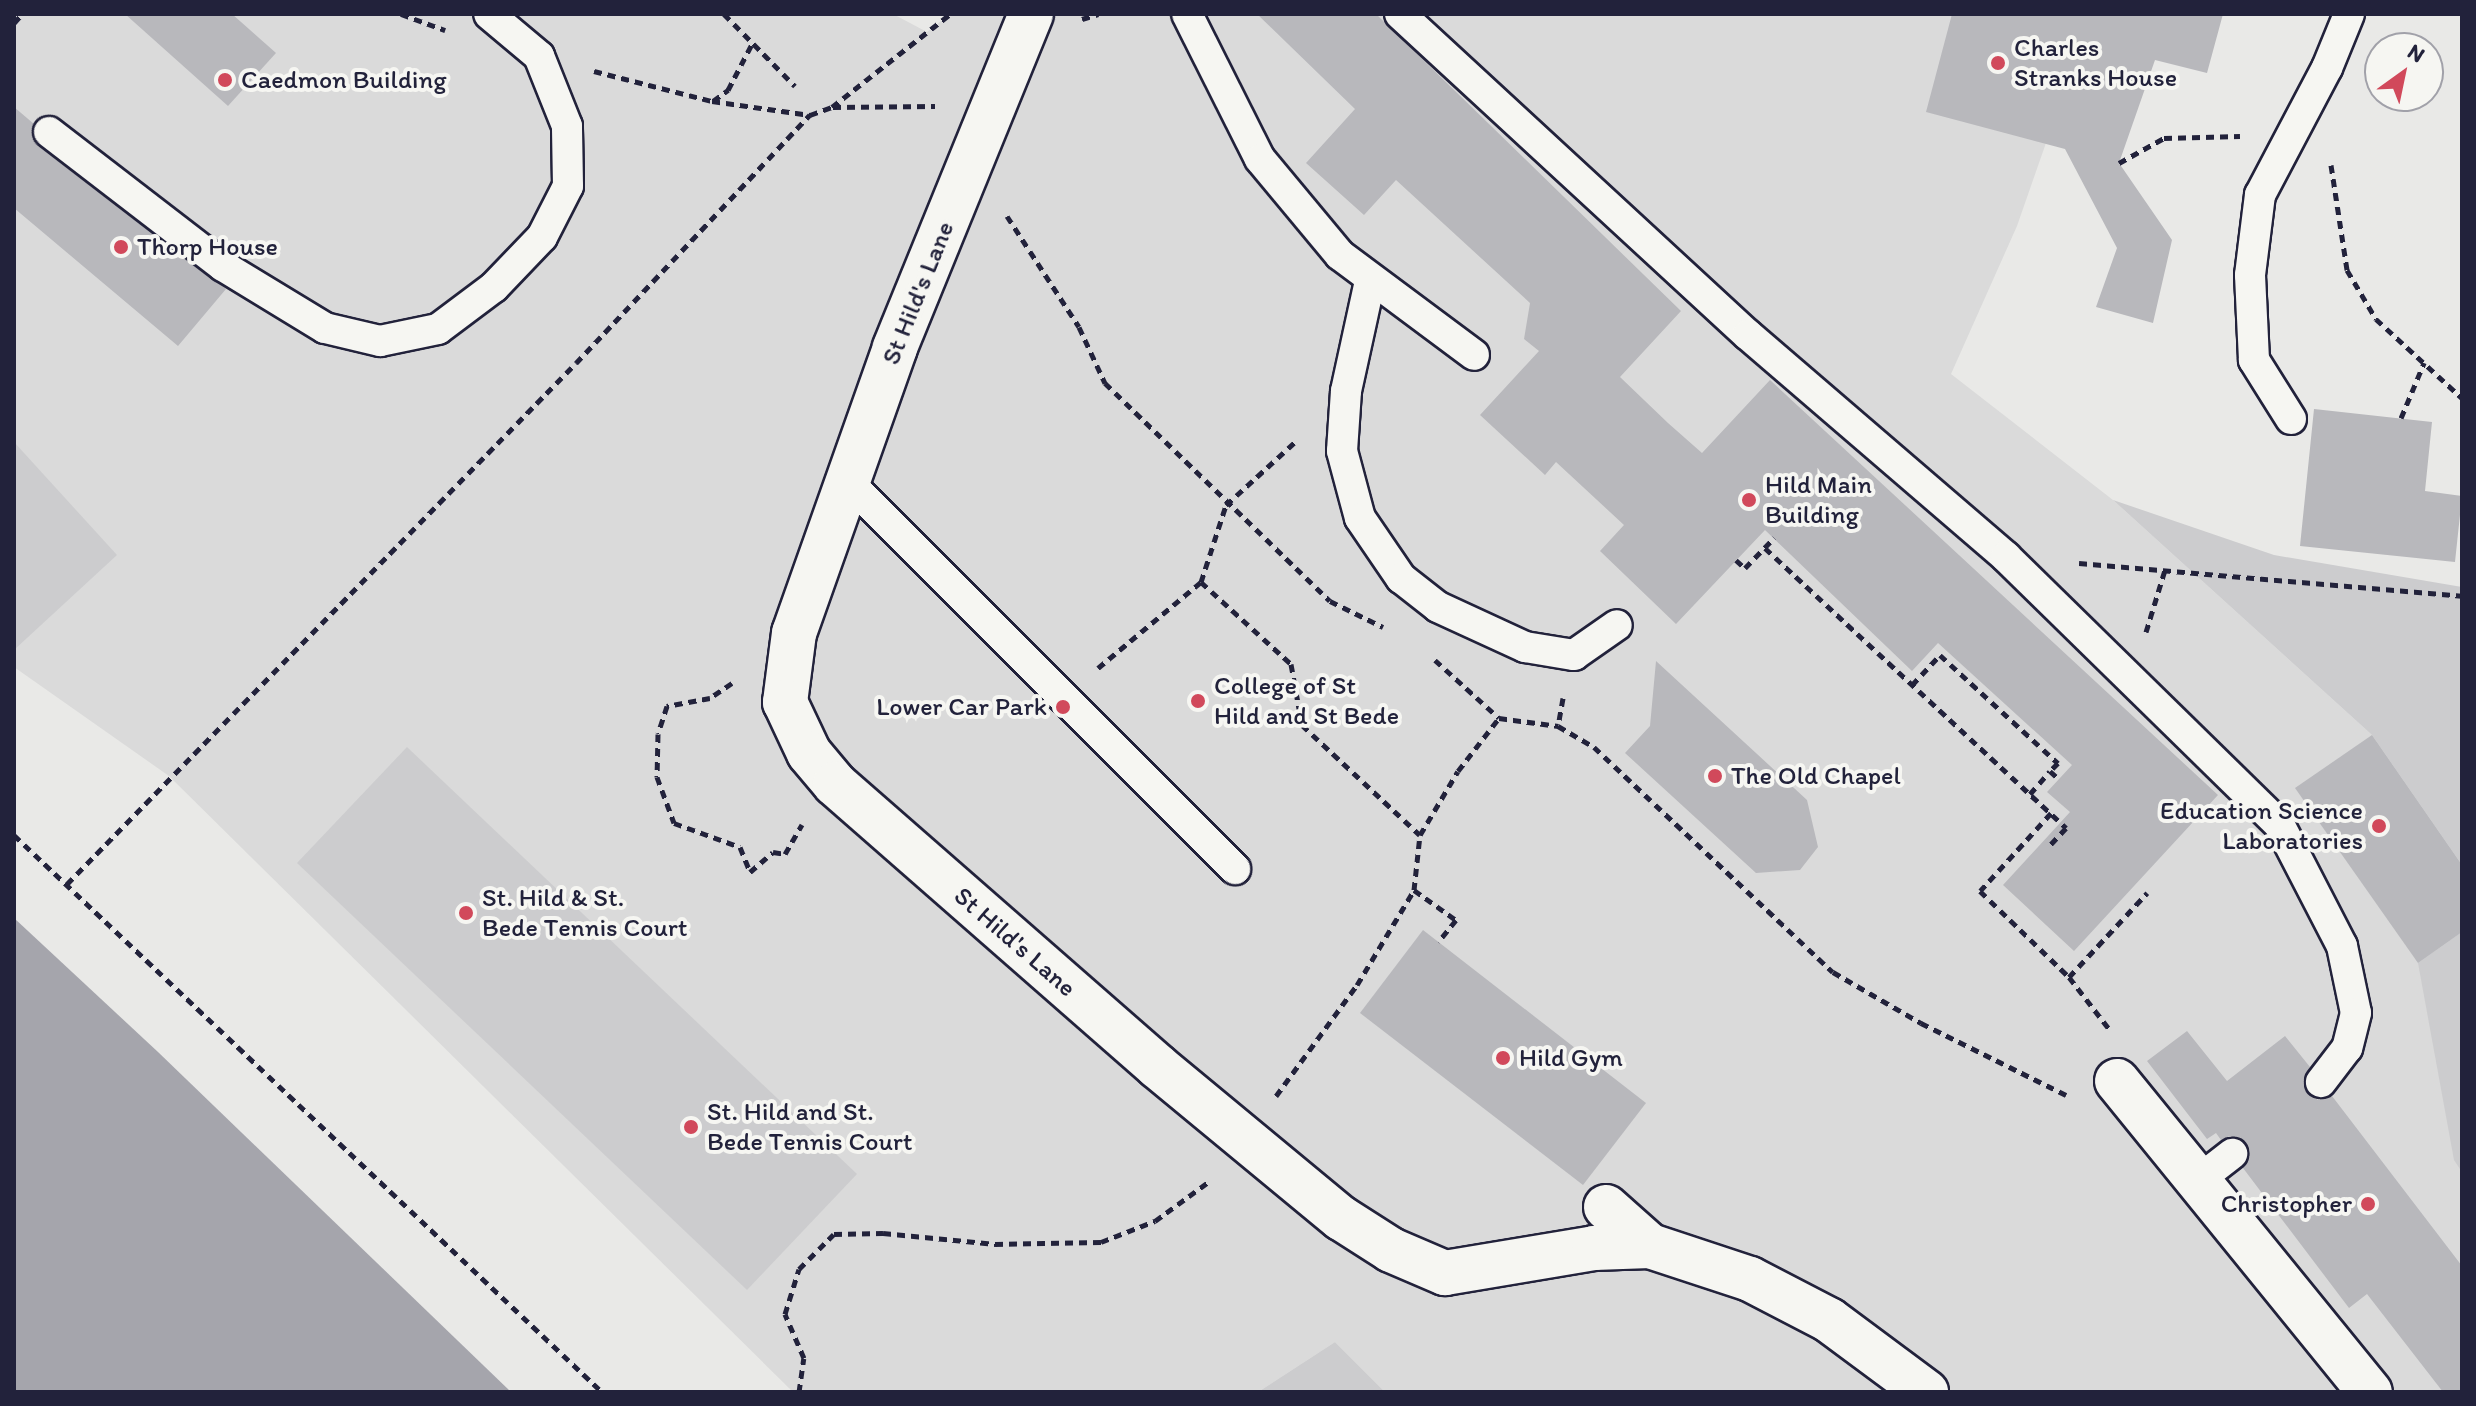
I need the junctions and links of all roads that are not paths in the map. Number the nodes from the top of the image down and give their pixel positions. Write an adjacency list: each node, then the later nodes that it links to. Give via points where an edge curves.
1 (489, 14): 6 (lane, via 539,56 567,126 568,186 542,237 494,287 438,329 380,341 325,328 223,266)
2 (1031, 14): 10 (street, St Hild's Lane, via 895,348)
3 (1187, 14): 7 (lane, via 1260,159 1340,255)
4 (1400, 14): 14 (lane, via 1748,335 2006,557 2279,824 2342,946 2356,1013 2347,1048)
5 (2349, 14): 9 (lane, via 2260,195 2250,275 2254,360)
6 (49, 132)
7 (1370, 281): 8 (lane); 11 (lane, via 1346,391 1342,451 1360,518 1401,578 1438,607 1525,647 1574,655)
8 (1474, 355)
9 (2291, 419)
10 (847, 481): 12 (lane); 18 (street, St Hild's Lane, via 794,633 785,702 809,753 835,784 1244,1139 1341,1218 1391,1250 1445,1273 1594,1248)
11 (1617, 625)
12 (1235, 869)
13 (2117, 1060): 16 (street)
14 (2321, 1082)
15 (2232, 1154): 16 (lane)
16 (2196, 1182): 20 (street)
17 (1606, 1207): 18 (street)
18 (1650, 1246): 19 (street, St Hild's Lane, via 1750,1279 1829,1320)
19 (1926, 1392)
20 (2370, 1392)

